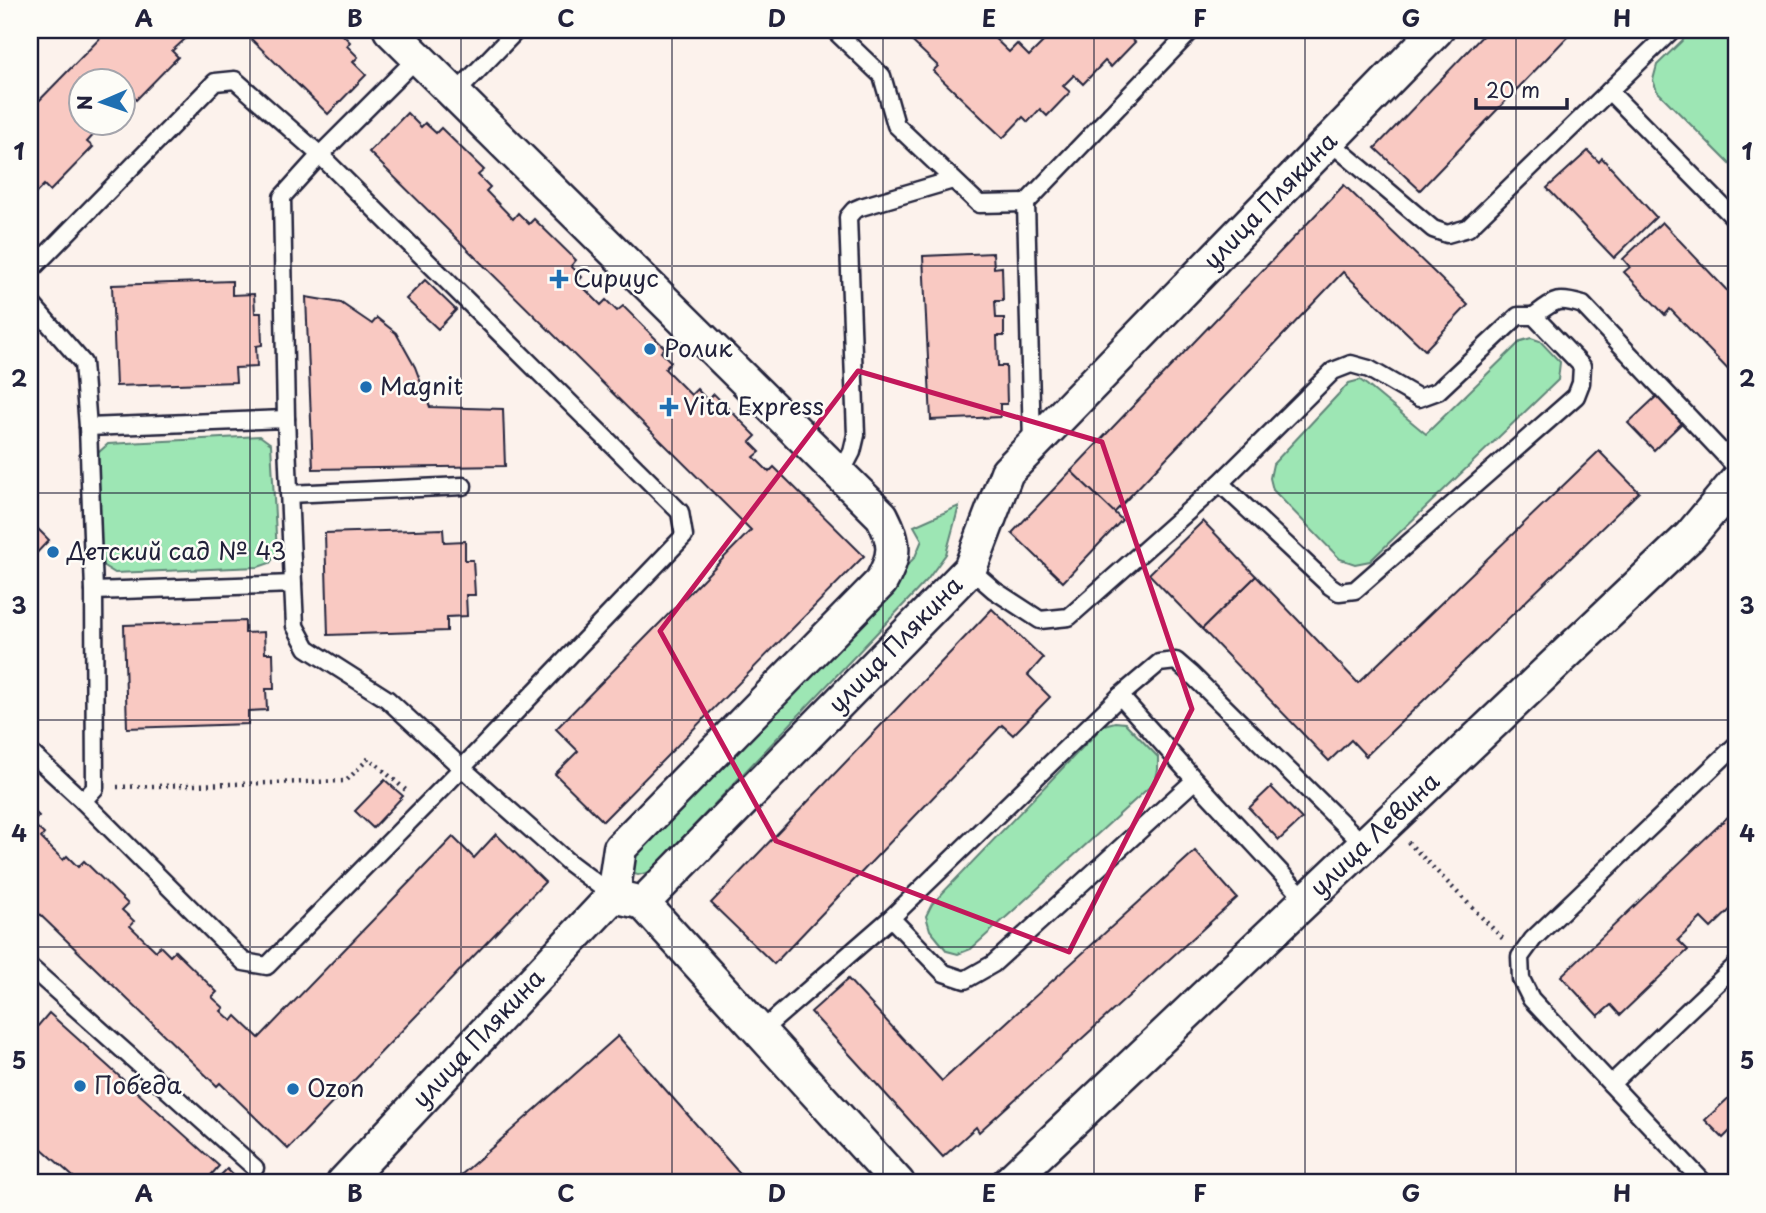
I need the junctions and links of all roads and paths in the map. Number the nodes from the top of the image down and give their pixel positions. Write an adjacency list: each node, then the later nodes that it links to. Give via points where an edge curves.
1 (390, 30): 7 (street)
2 (517, 30): 9 (lane)
3 (834, 30): 12 (lane, via 882,76 896,125)
4 (1192, 30): 13 (lane)
5 (1437, 30): 10 (street, улица Плякина)
6 (1672, 30): 8 (lane)
7 (418, 57): 9 (street); 11 (lane)
8 (1609, 91): 10 (lane, via 1468,228 1447,234 1433,229); 14 (lane)
9 (455, 94): 22 (street)
10 (1329, 141): 20 (street, улица Плякина)
11 (320, 155): 15 (lane, via 235,80 215,82); 18 (lane, via 282,197); 33 (lane, via 680,512 684,536)
12 (953, 180): 13 (lane, via 979,204); 22 (lane, via 854,210 848,217 856,435)
13 (1026, 203): 20 (lane)
14 (1736, 220)
15 (30, 271)
16 (30, 302): 19 (lane, via 82,363)
17 (1534, 316): 21 (lane, via 1554,301 1583,305); 24 (lane, via 1518,316 1438,391 1419,398 1369,369 1351,364 1333,371); 24 (lane, via 1582,366 1576,396 1355,590 1339,592 1330,586)
18 (286, 419): 19 (lane); 26 (lane)
19 (88, 427): 29 (lane)
20 (1032, 446): 27 (street, улица Плякина, via 1007,471)
21 (1736, 467)
22 (840, 475): 40 (street, via 882,516 894,548 890,567 881,582 620,848)
23 (1736, 481): 38 (street, улица Левина, via 1690,536)
24 (1220, 484): 27 (lane, via 1069,617 1040,620)
25 (463, 486): 26 (lane)
26 (289, 494): 28 (lane)
27 (970, 569): 42 (street, улица Плякина)
28 (293, 584): 29 (lane); 33 (lane, via 295,626 307,648 387,699)
29 (94, 591): 35 (lane)
30 (1120, 696): 34 (lane); 39 (lane, via 1159,663 1175,662); 43 (lane)
31 (1736, 745): 44 (lane, via 1533,939)
32 (30, 752): 36 (lane)
33 (462, 768): 37 (lane); 40 (lane)
34 (1195, 780): 41 (lane); 43 (lane, via 993,964 965,979 944,973)
35 (95, 788): 36 (lane); 37 (path, via 346,781 369,758)
36 (83, 801): 37 (lane, via 244,962 267,965)
37 (424, 806)
38 (1388, 822): 39 (street, улица Левина); 44 (path)
39 (1364, 845): 41 (street, улица Левина)
40 (613, 896): 42 (street); 50 (street, улица Плякина)
41 (1306, 900): 52 (street, улица Левина)
42 (643, 904): 47 (street)
43 (891, 918): 47 (lane)
44 (1520, 957): 48 (lane, via 1521,979 1531,999)
45 (30, 967): 49 (lane)
46 (1734, 970): 48 (lane)
47 (760, 1032): 51 (street)
48 (1611, 1084): 53 (lane)
49 (255, 1168)
50 (343, 1183)
51 (898, 1183)
52 (1008, 1183)
53 (1704, 1183)

